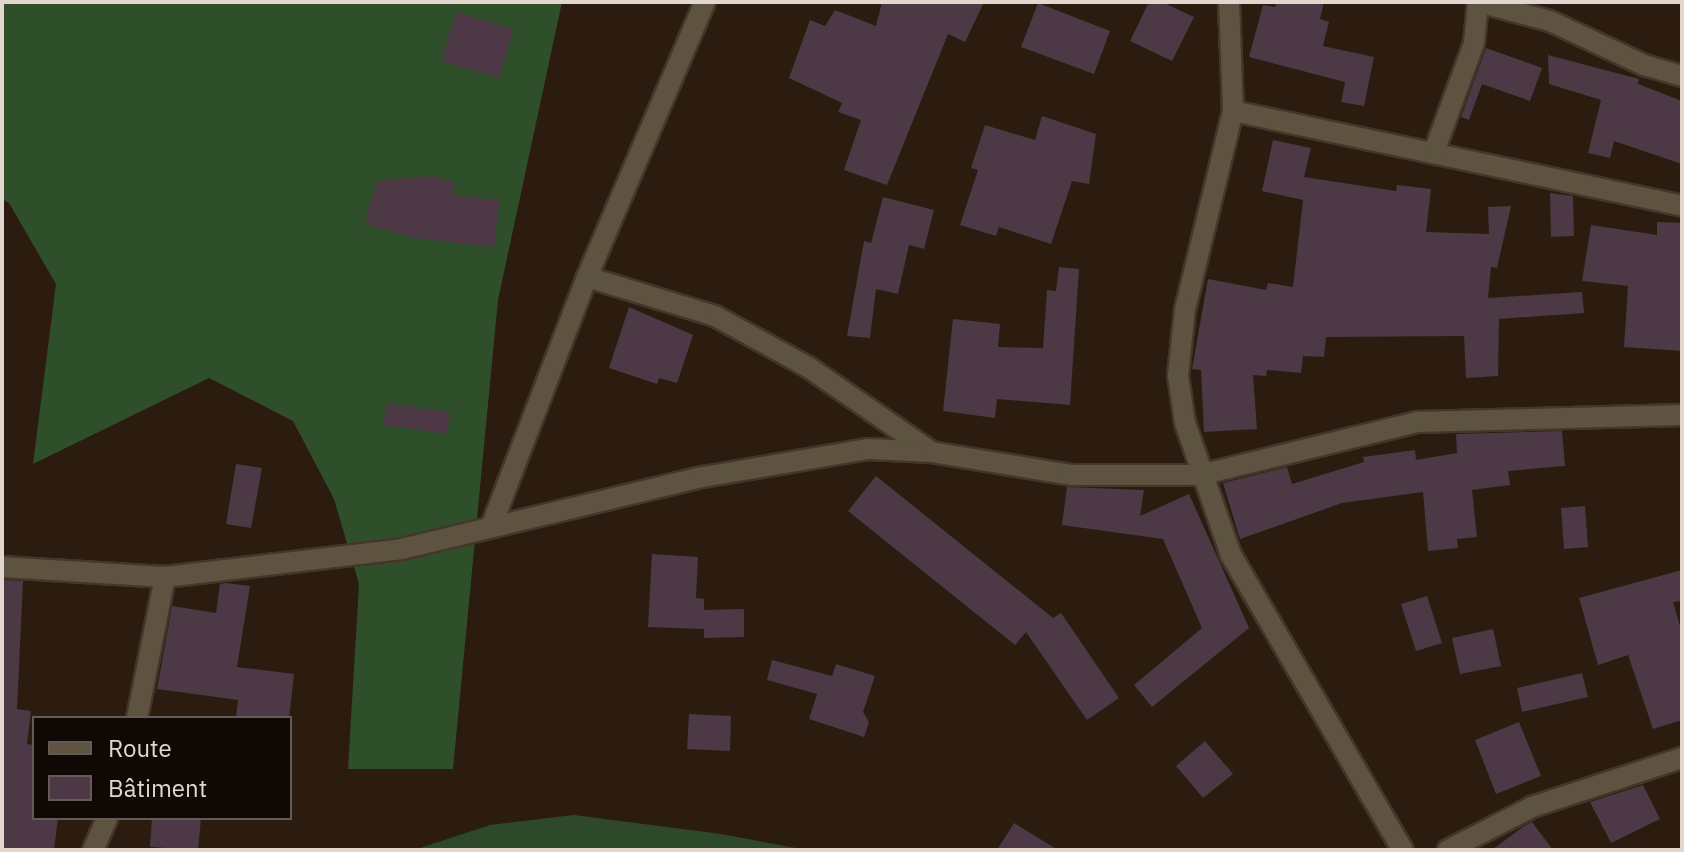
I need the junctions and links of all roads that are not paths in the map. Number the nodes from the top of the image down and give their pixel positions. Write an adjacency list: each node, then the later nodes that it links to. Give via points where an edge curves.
1 (705, 2): 8 (street)
2 (1229, 2): 5 (street)
3 (1478, 2): 4 (street, via 1550,21 1644,65); 6 (street, via 1474,43)
4 (1682, 76)
5 (1233, 111): 6 (street); 11 (street, via 1197,248 1180,362 1185,423)
6 (1434, 152): 7 (street)
7 (1682, 206)
8 (587, 277): 10 (street, via 715,316 808,367); 12 (street)
9 (1682, 415): 11 (street, via 1417,422)
10 (931, 452): 11 (street, via 1072,475); 12 (street, via 869,449 748,469)
11 (1200, 475): 19 (street, via 1231,555)
12 (491, 527): 14 (street, via 402,549)
13 (2, 567): 14 (street)
14 (165, 577): 15 (street)
15 (137, 716)
16 (1682, 758): 20 (street, via 1532,807)
17 (106, 820): 18 (street)
18 (93, 850)
19 (1403, 850)
20 (1448, 850)

